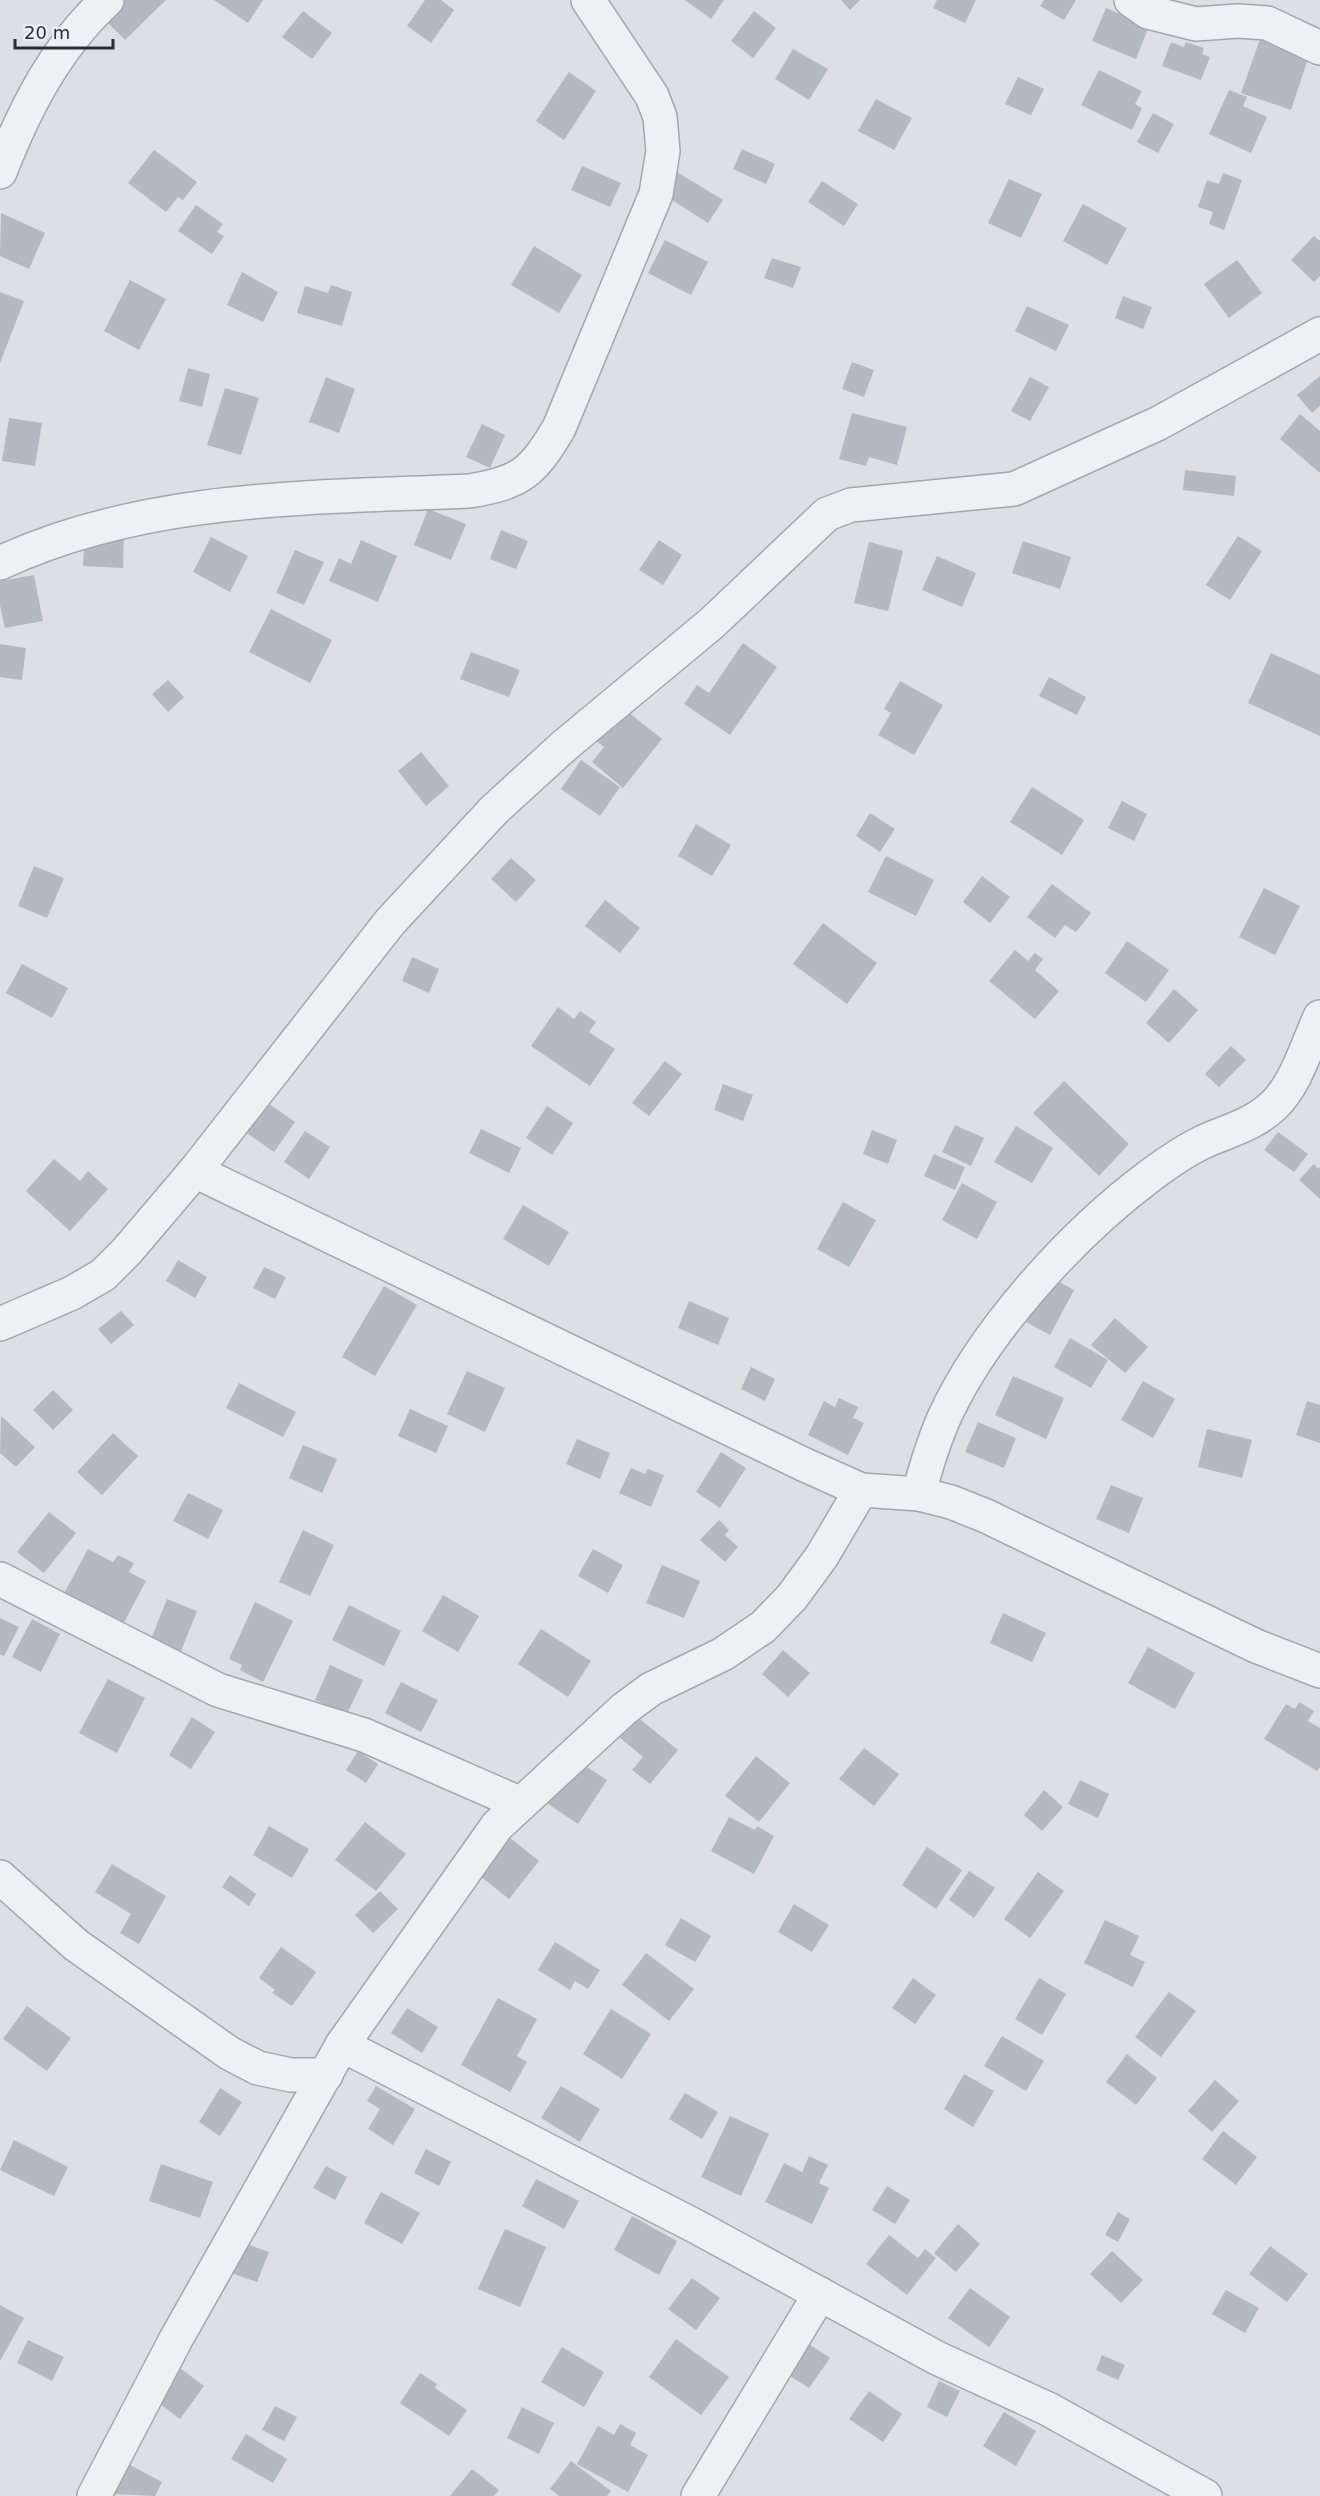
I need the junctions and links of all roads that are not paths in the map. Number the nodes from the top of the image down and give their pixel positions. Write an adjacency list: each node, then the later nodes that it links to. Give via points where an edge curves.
1 (107, 0): 5 (street, via 49,69)
2 (588, 0): 7 (street, via 652,96 660,117 663,151 656,194 559,428 543,455 525,474 502,486 469,491 235,503 173,511 83,530)
3 (1131, 0): 4 (street, via 1148,12 1196,24 1267,24)
4 (1320, 48)
5 (0, 172)
6 (1320, 334): 9 (street, via 1159,423 1014,489 851,505 827,514 712,623 564,746 494,810 390,922)
7 (0, 563)
8 (1320, 1017): 12 (street, via 1275,1104 1254,1122 1202,1143 1147,1178 1070,1246 1016,1306 968,1375 944,1419)
9 (195, 1171): 10 (street, via 103,1275); 11 (street)
10 (0, 1324)
11 (861, 1490): 12 (street); 15 (street, via 822,1556 763,1627 723,1654 651,1689)
12 (918, 1494): 14 (street, via 986,1516 1256,1646)
13 (0, 1579): 15 (street, via 218,1690 364,1735)
14 (1320, 1671)
15 (519, 1803): 17 (street, via 497,1826)
16 (0, 1877): 18 (street, via 76,1945 229,2053 258,2068 291,2075)
17 (342, 2045): 18 (street); 19 (street)
18 (326, 2074): 20 (street, via 176,2339)
19 (820, 2294): 21 (street); 22 (street, via 938,2358 1048,2409)
20 (94, 2496)
21 (698, 2496)
22 (1205, 2496)

